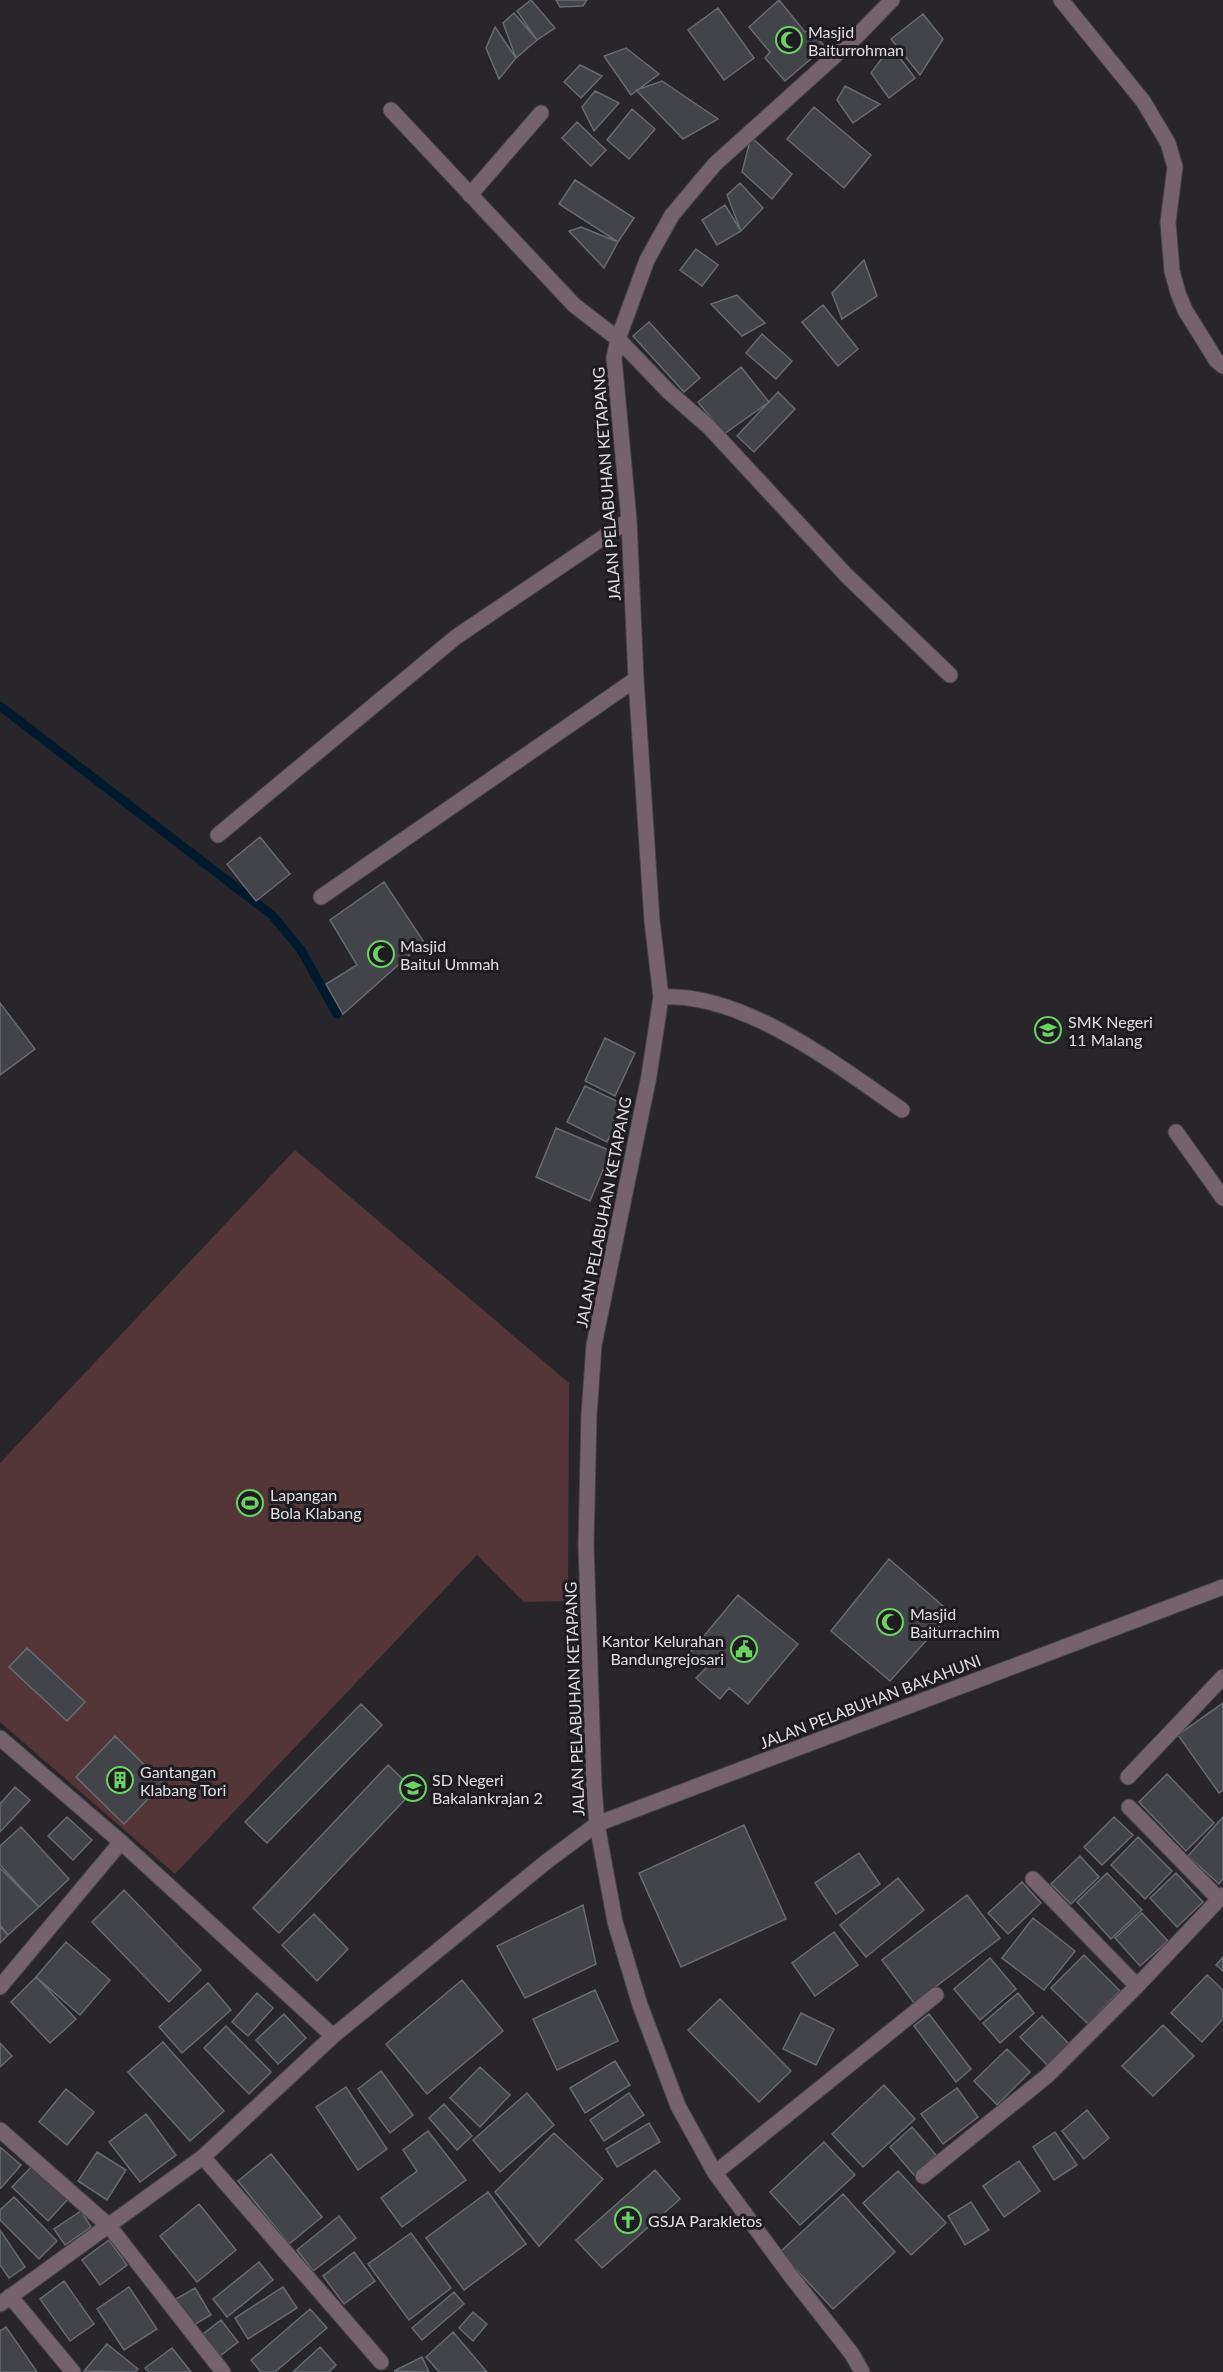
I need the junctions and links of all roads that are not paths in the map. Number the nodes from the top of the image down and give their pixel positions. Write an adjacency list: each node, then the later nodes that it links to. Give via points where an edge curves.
1 (892, 0): 6 (street, JALAN PELABUHAN KETAPANG, via 715,164 672,215 647,260)
2 (1060, 0): 7 (street, via 1143,101 1168,143 1175,167 1168,222 1172,271 1185,310)
3 (391, 110): 5 (street)
4 (541, 113): 5 (street)
5 (470, 195): 6 (street, via 574,305)
6 (618, 339): 8 (street, JALAN PELABUHAN KETAPANG, via 614,358); 9 (street, via 709,427 846,575)
7 (1223, 366)
8 (629, 520): 10 (street, JALAN PELABUHAN KETAPANG); 11 (street, via 456,637)
9 (950, 675)
10 (636, 679): 12 (street); 13 (street, JALAN PELABUHAN KETAPANG, via 652,921)
11 (218, 835)
12 (321, 897)
13 (661, 997): 14 (street, via 679,996 729,1008 762,1023 824,1056); 22 (street, JALAN PELABUHAN KETAPANG, via 649,1076 594,1345 586,1545)
14 (902, 1110)
15 (1176, 1132): 16 (street)
16 (1223, 1198)
17 (1223, 1587): 22 (street, JALAN PELABUHAN BAKAHUNI)
18 (1223, 1677): 20 (street)
19 (0, 1738): 23 (street)
20 (1128, 1777)
21 (1129, 1807): 25 (street)
22 (597, 1824): 29 (street, JALAN PELABUHAN BAKAHUNI); 32 (street, JALAN PELABUHAN KETAPANG, via 615,1922 640,2005 678,2106)
23 (121, 1842): 27 (street); 29 (street)
24 (1033, 1879): 26 (street)
25 (1221, 1897): 26 (street)
26 (1137, 1986): 33 (street, via 1047,2076)
27 (0, 1987)
28 (936, 1995): 32 (street)
29 (333, 2036): 31 (street, JALAN PELABUHAN BAKAHUNI)
30 (0, 2130): 34 (street)
31 (203, 2157): 34 (street, JALAN PELABUHAN BAKAHUNI); 36 (street)
32 (715, 2173): 39 (street, JALAN PELABUHAN KETAPANG)
33 (923, 2176)
34 (109, 2226): 35 (street, JALAN PELABUHAN BAKAHUNI); 38 (street)
35 (5, 2300): 37 (street)
36 (381, 2362)
37 (74, 2372)
38 (223, 2372)
39 (862, 2372)

